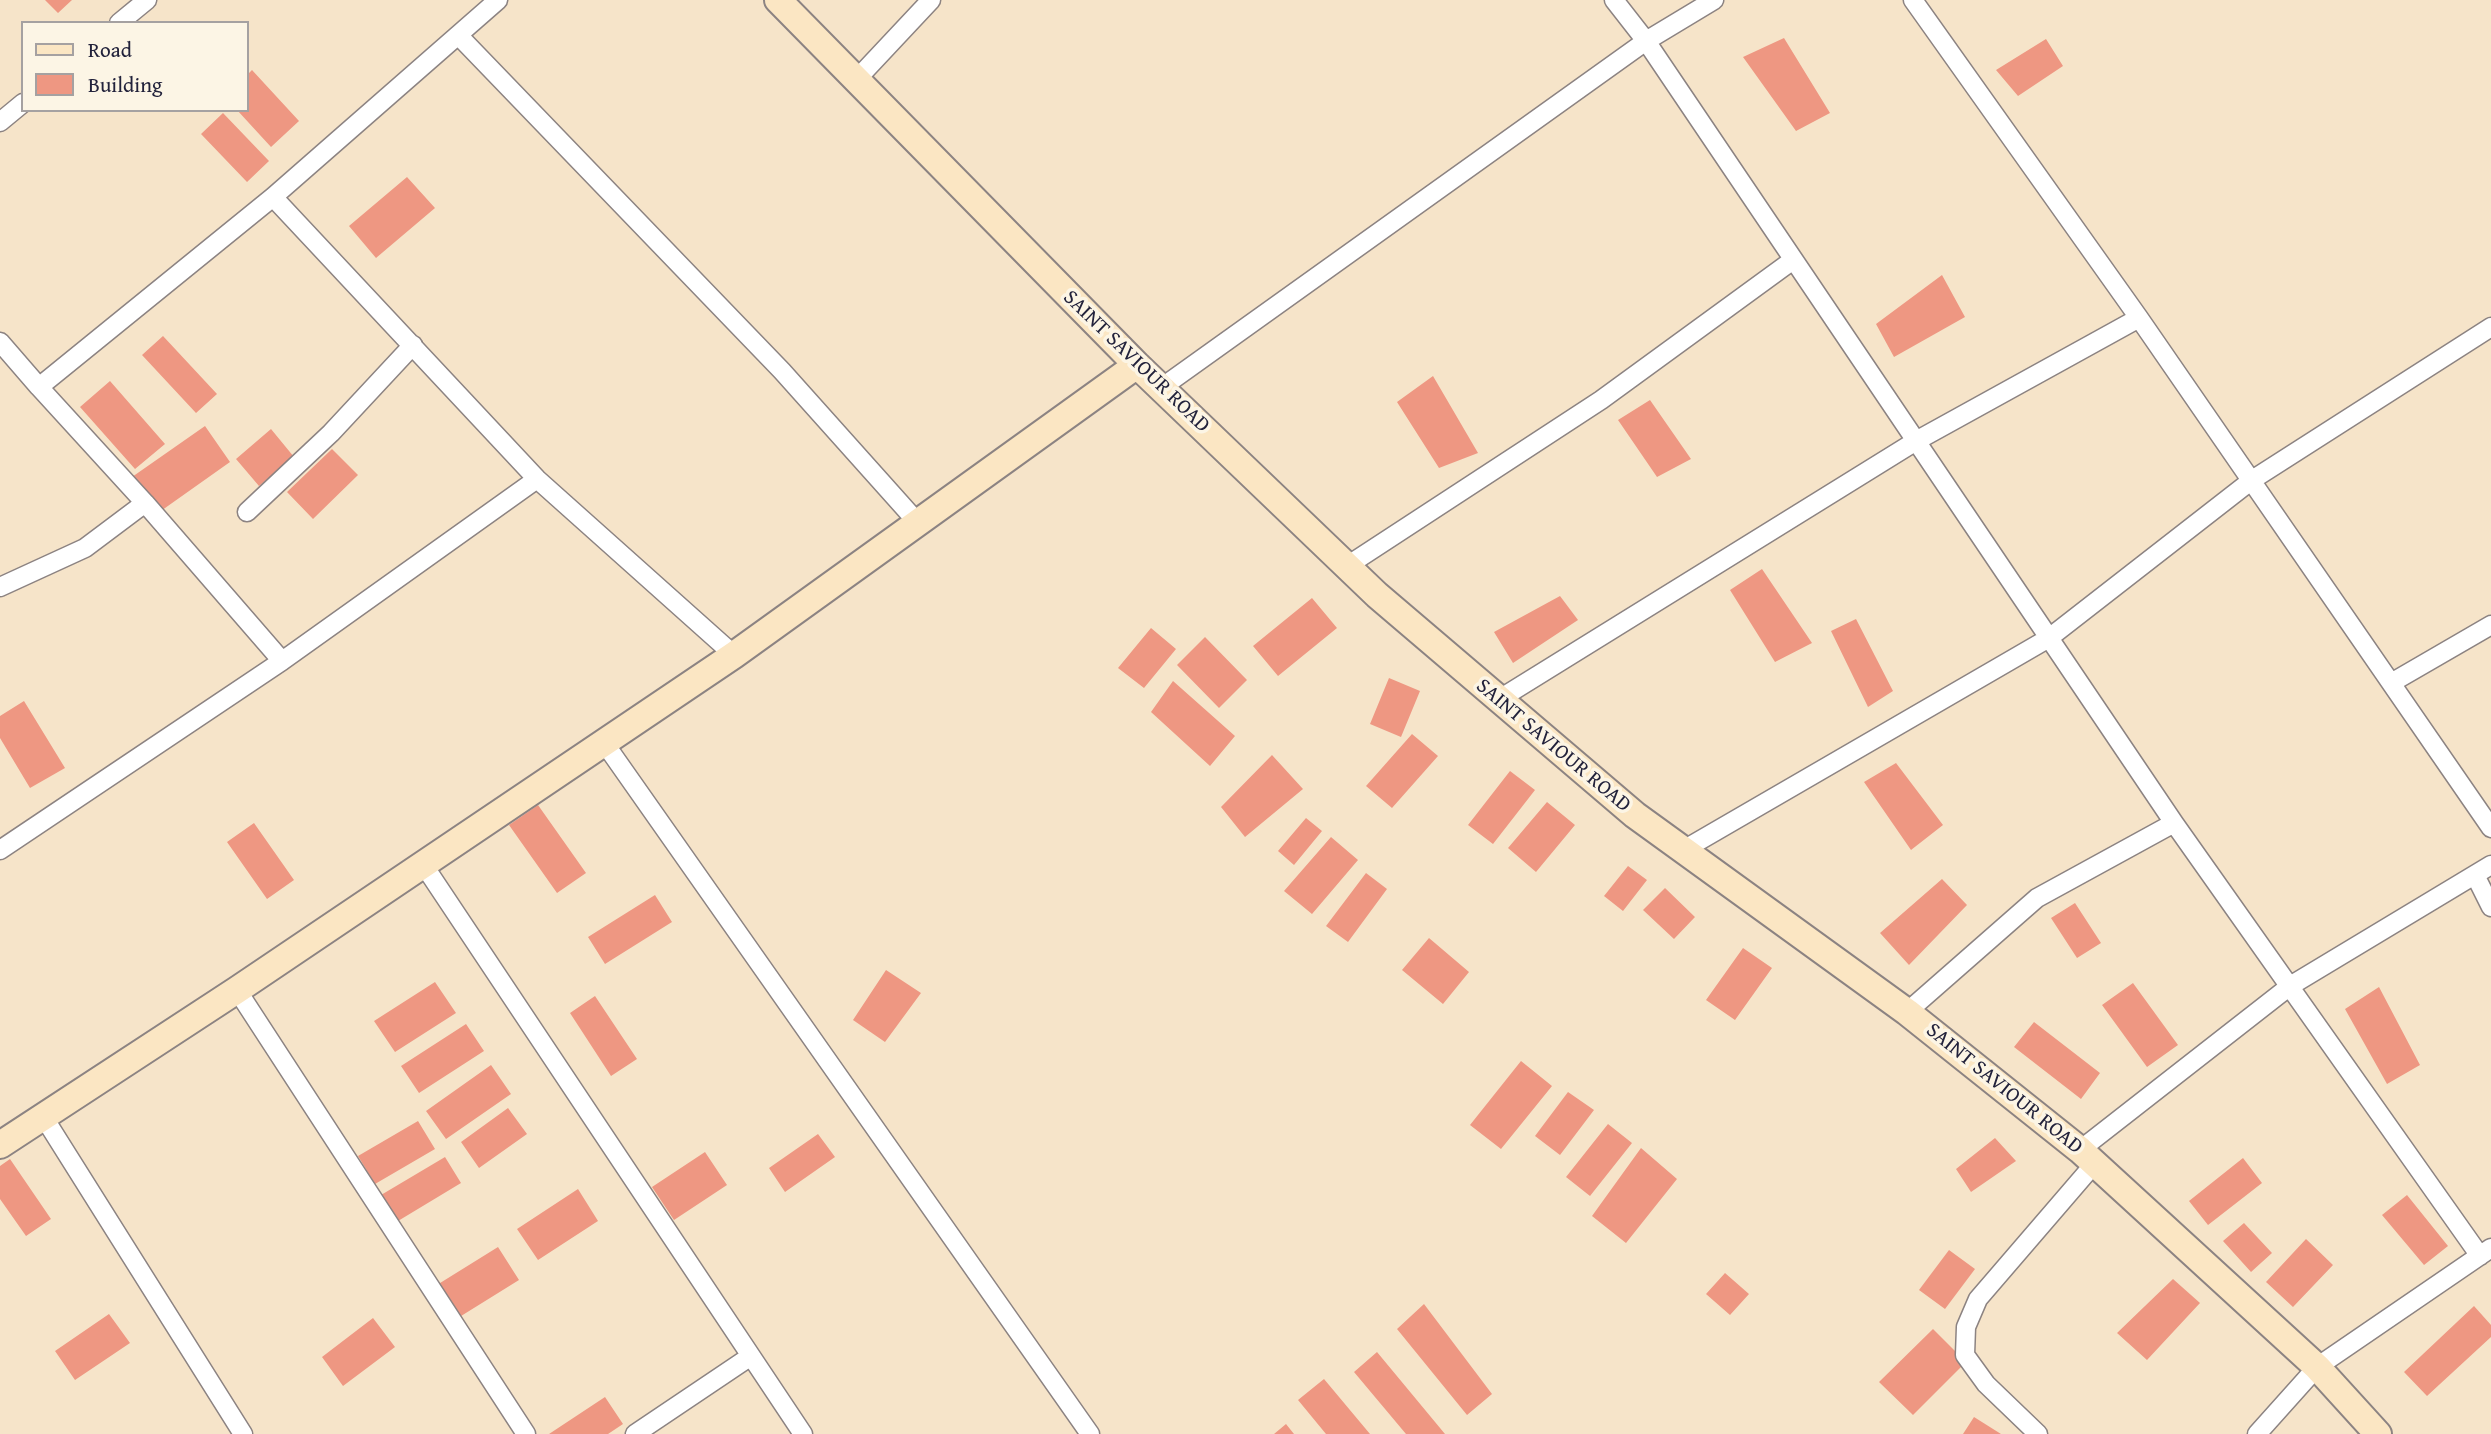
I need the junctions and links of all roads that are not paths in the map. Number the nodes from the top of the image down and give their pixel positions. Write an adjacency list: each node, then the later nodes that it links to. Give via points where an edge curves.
1 (147, 0): 8 (street)
2 (498, 0): 9 (street)
3 (778, 0): 11 (street, SAINT SAVIOUR ROAD)
4 (931, 0): 11 (street)
5 (1614, 0): 10 (street)
6 (1714, 0): 10 (street)
7 (1913, 0): 16 (street)
8 (121, 21)
9 (458, 35): 14 (street); 28 (street, via 782,371)
10 (1646, 41): 15 (street); 22 (street)
11 (856, 80): 20 (street, SAINT SAVIOUR ROAD)
12 (21, 105): 13 (street)
13 (0, 122)
14 (273, 197): 19 (street); 21 (street)
15 (1793, 260): 23 (street); 29 (street, via 1601,400)
16 (2139, 318): 23 (street); 25 (street)
17 (2491, 327): 25 (street)
18 (0, 342): 21 (street)
19 (413, 345): 24 (street); 27 (street, via 331,433)
20 (1137, 365): 22 (street, SAINT SAVIOUR ROAD); 28 (street)
21 (39, 387): 26 (street)
22 (1161, 388): 29 (street, SAINT SAVIOUR ROAD)
23 (1916, 441): 32 (street); 36 (street)
24 (537, 479): 33 (street); 34 (street)
25 (2252, 480): 32 (street); 35 (street)
26 (145, 503): 30 (street, via 85,548); 34 (street)
27 (247, 512)
28 (918, 523): 33 (street)
29 (1347, 566): 36 (street, SAINT SAVIOUR ROAD)
30 (0, 587)
31 (2491, 625): 35 (street)
32 (2049, 638): 38 (street); 40 (street)
33 (734, 655): 37 (street)
34 (282, 661): 41 (street)
35 (2391, 683): 39 (street)
36 (1498, 700): 40 (street, SAINT SAVIOUR ROAD, via 1635,815)
37 (603, 741): 42 (street); 59 (street)
38 (2174, 823): 46 (street); 48 (street, via 2037,898)
39 (2491, 828)
40 (1685, 849): 48 (street, SAINT SAVIOUR ROAD)
41 (0, 850)
42 (423, 864): 47 (street); 53 (street)
43 (2491, 865): 44 (street)
44 (2475, 875): 45 (street); 46 (street)
45 (2491, 907)
46 (2290, 986): 51 (street); 52 (street)
47 (237, 989): 49 (street); 56 (street)
48 (1907, 1012): 51 (street, SAINT SAVIOUR ROAD)
49 (43, 1116): 50 (street); 55 (street)
50 (0, 1145)
51 (2088, 1157): 54 (street, SAINT SAVIOUR ROAD); 60 (street, via 1978,1299 1966,1327 1965,1355 1986,1384)
52 (2486, 1252): 54 (street)
53 (751, 1356): 57 (street); 58 (street)
54 (2317, 1367): 61 (street); 62 (street, SAINT SAVIOUR ROAD)
55 (243, 1434)
56 (526, 1434)
57 (635, 1434)
58 (803, 1434)
59 (1090, 1434)
60 (2038, 1434)
61 (2257, 1434)
62 (2378, 1434)

